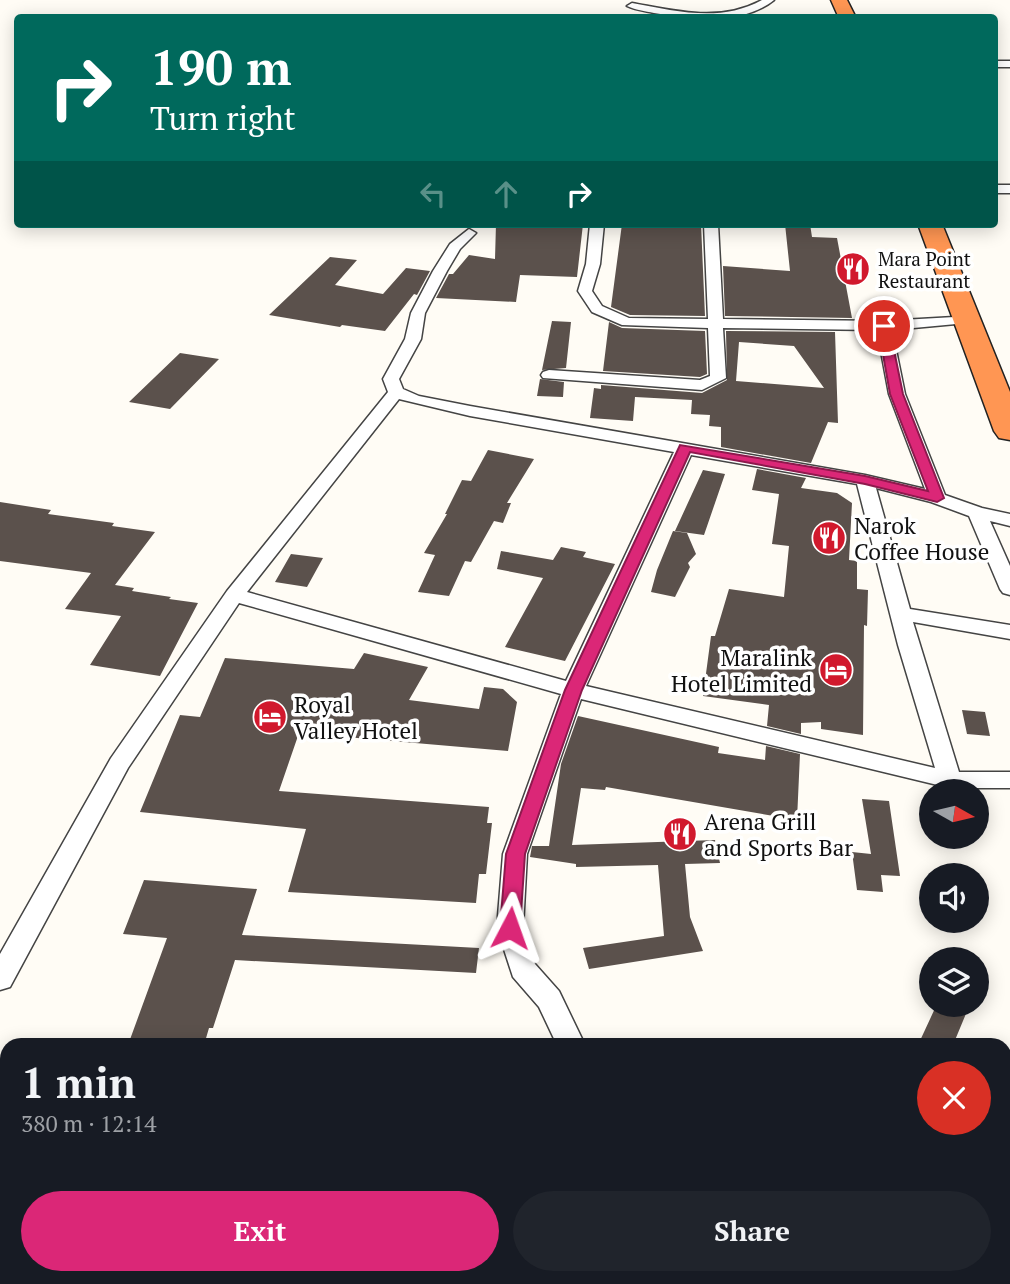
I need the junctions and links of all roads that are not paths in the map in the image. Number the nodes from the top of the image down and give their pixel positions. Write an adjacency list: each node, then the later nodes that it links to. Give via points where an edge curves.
1 (769, 0): 4 (street)
2 (632, 6): 3 (street)
3 (679, 14)
4 (732, 14)
5 (597, 228): 10 (street, via 585,291 597,309 627,322)
6 (711, 228): 10 (street)
7 (932, 228): 9 (highway)
8 (469, 233): 13 (street, via 455,247 418,313 413,339 391,379)
9 (967, 319): 11 (street); 14 (highway)
10 (715, 326): 11 (street); 12 (street, via 718,378 702,385)
11 (884, 326): 17 (street, via 897,394)
12 (549, 375)
13 (396, 393): 15 (street, via 414,400); 21 (street)
14 (1010, 431)
15 (685, 448): 16 (street); 24 (street)
16 (865, 480): 17 (street); 22 (street)
17 (937, 498): 18 (street)
18 (976, 513): 19 (street); 20 (street)
19 (1010, 520)
20 (1010, 589)
21 (234, 595): 24 (street); 29 (street, via 119,764)
22 (902, 614): 23 (street); 26 (street)
23 (1010, 632)
24 (573, 690): 25 (street); 30 (street, via 515,854 510,928 523,969 549,999)
25 (946, 779)
26 (950, 779)
27 (989, 780): 28 (street)
28 (1010, 780)
29 (0, 979)
30 (568, 1038)

